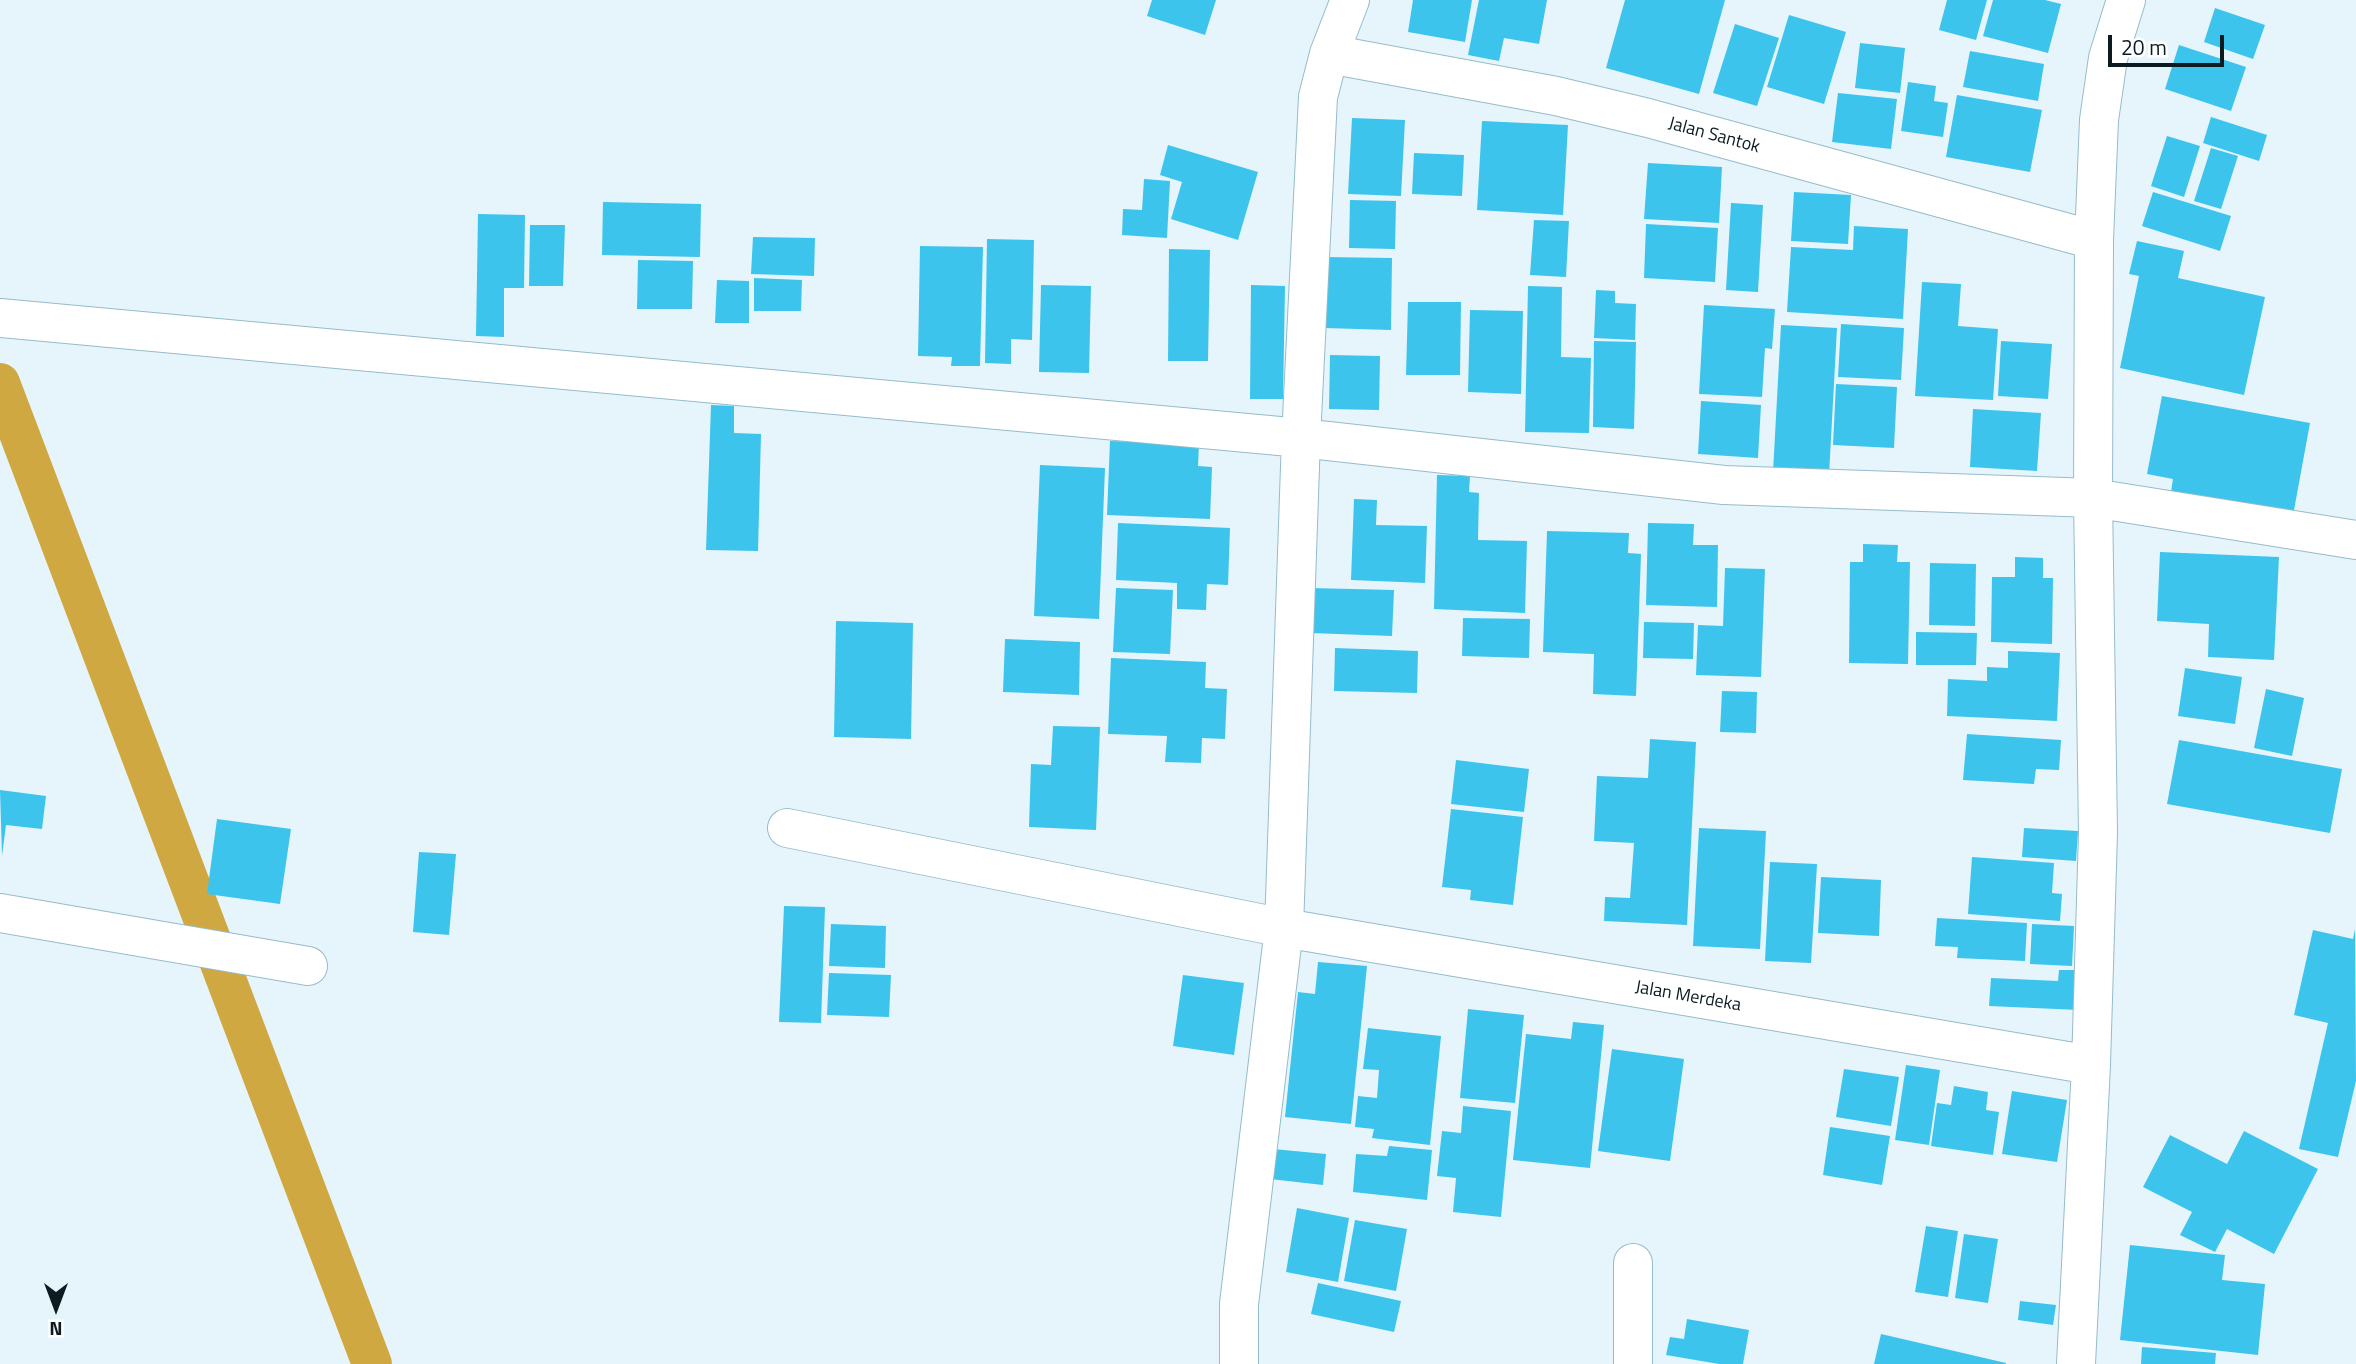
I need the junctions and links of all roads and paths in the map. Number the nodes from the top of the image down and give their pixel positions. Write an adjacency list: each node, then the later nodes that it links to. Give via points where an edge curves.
1 (1350, 0): 3 (street)
2 (2126, 0): 4 (street, via 2108,58 2099,120)
3 (1329, 54): 4 (street, Jalan Santok, via 1556,96); 6 (street, via 1318,97)
4 (2094, 240): 7 (street)
5 (0, 318): 6 (street)
6 (1301, 438): 7 (street, via 1724,485); 11 (street)
7 (2092, 498): 8 (street); 13 (street, via 2098,833)
8 (2356, 540)
9 (787, 828): 11 (street, Jalan Merdeka)
10 (0, 913): 12 (street)
11 (1284, 928): 13 (street, Jalan Merdeka); 15 (street, via 1239,1304)
12 (308, 967)
13 (2091, 1065): 17 (street)
14 (1633, 1263): 16 (street)
15 (1239, 1364)
16 (1633, 1364)
17 (2076, 1364)

